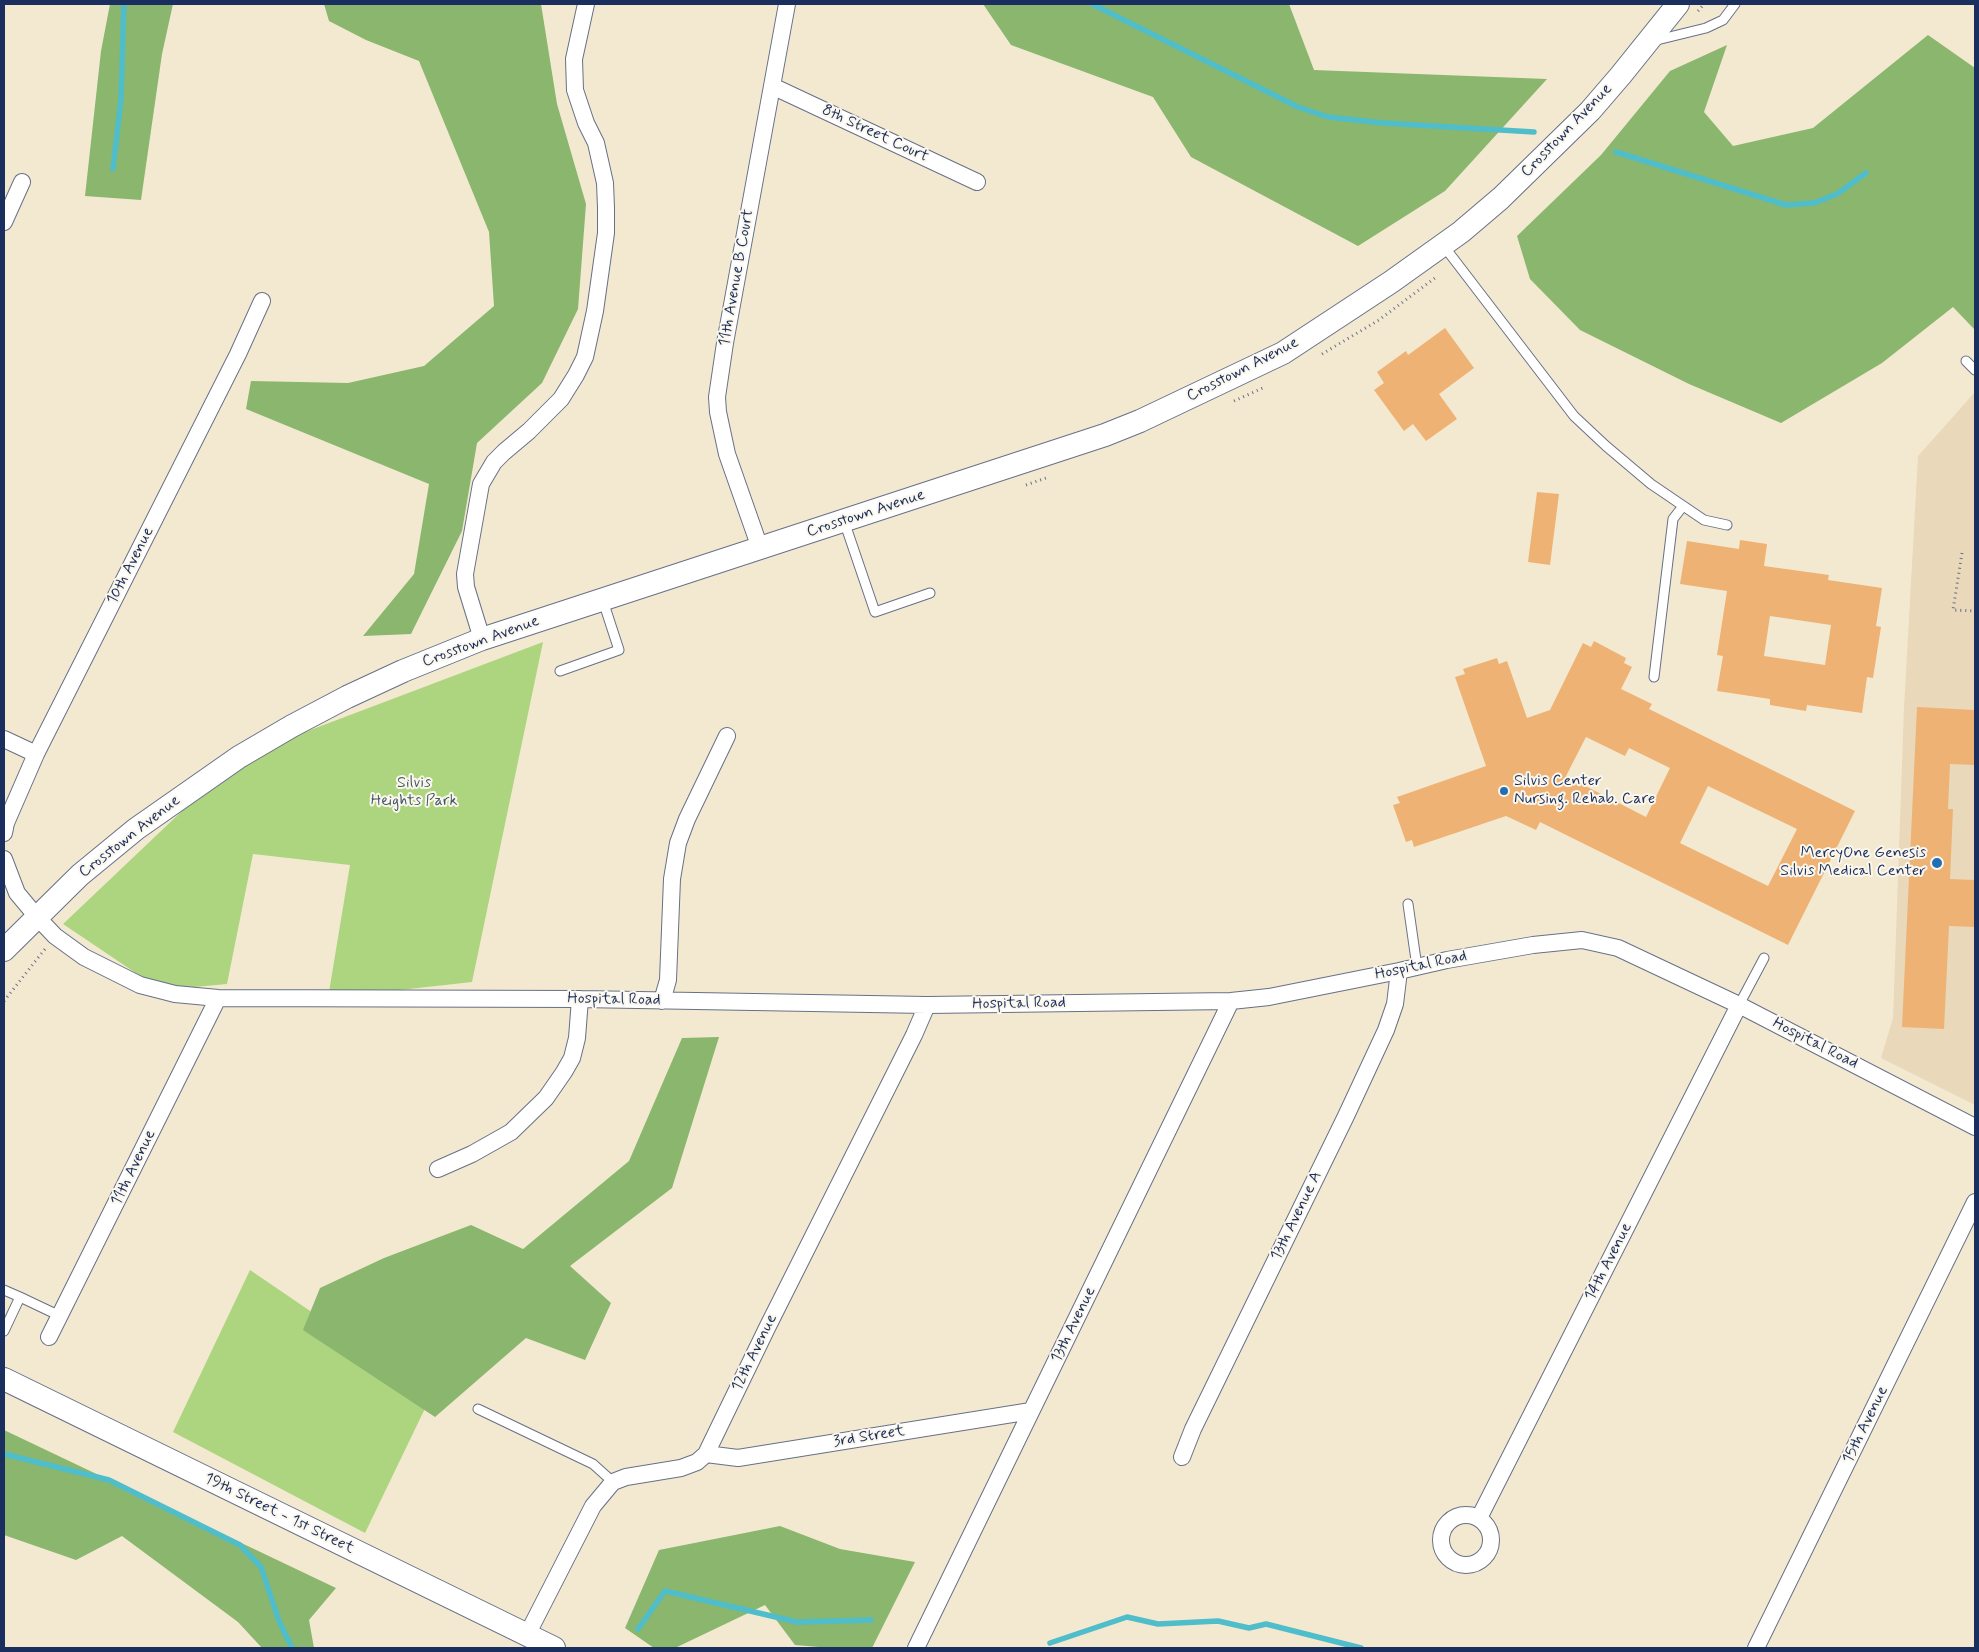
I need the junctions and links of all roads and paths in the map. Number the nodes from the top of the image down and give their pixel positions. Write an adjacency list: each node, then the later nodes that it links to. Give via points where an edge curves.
1 (586, 4): 22 (street, via 574,58 575,90 596,143 605,183 606,208 606,232 595,311 585,358 561,399 494,462 481,484 465,574)
2 (787, 4): 6 (street, 11th Avenue B Court)
3 (1678, 4): 5 (street, Crosstown Avenue)
4 (1735, 4): 5 (lane, via 1723,20 1706,28)
5 (1647, 44): 10 (street, Crosstown Avenue, via 1590,111 1501,198)
6 (772, 86): 8 (street, 8th Street Court); 17 (street, 11th Avenue B Court, via 717,397 727,454)
7 (22, 182): 9 (street)
8 (977, 182)
9 (4, 222)
10 (1443, 245): 14 (lane, via 1574,416 1651,484); 15 (street, Crosstown Avenue, via 1283,353 1140,421)
11 (262, 300): 27 (street, 10th Avenue, via 238,354)
12 (1966, 361): 13 (lane)
13 (1975, 370)
14 (1683, 506): 16 (lane, via 1704,520); 24 (lane, via 1673,519)
15 (844, 521): 17 (street, Crosstown Avenue); 19 (lane, via 875,612)
16 (1727, 524)
17 (760, 548): 20 (street, Crosstown Avenue)
18 (1962, 553): 21 (path, via 1953,610)
19 (930, 593)
20 (602, 600): 22 (street, Crosstown Avenue); 23 (lane, via 619,650)
21 (1975, 611)
22 (482, 639): 31 (street, Crosstown Avenue, via 348,697 239,757 136,829 80,875)
23 (560, 670)
24 (1654, 677)
25 (727, 736): 40 (street, via 678,843 672,879 668,980)
26 (4, 738): 27 (street)
27 (36, 754): 28 (street, 10th Avenue)
28 (4, 833)
29 (4, 859): 31 (street, via 17,893)
30 (1408, 904): 35 (lane)
31 (37, 917): 32 (street, Crosstown Avenue); 37 (street, Hospital Road, via 54,936 84,957 140,985 175,994)
32 (4, 950)
33 (41, 954): 39 (path)
34 (1764, 958): 43 (lane)
35 (1418, 967): 36 (street, Hospital Road); 43 (street, Hospital Road, via 1514,948 1582,940 1618,948)
36 (1399, 971): 41 (street, Hospital Road); 56 (street, 13th Avenue A, via 1395,1004 1386,1030)
37 (218, 998): 38 (street, Hospital Road); 49 (street, 11th Avenue)
38 (580, 999): 40 (street, Hospital Road); 45 (street, via 572,1058 546,1098 510,1132)
39 (4, 1001)
40 (662, 1001): 42 (street, Hospital Road)
41 (1231, 1001): 42 (street, Hospital Road); 54 (street, 13th Avenue)
42 (927, 1005): 55 (street, 12th Avenue)
43 (1739, 1005): 44 (street, Hospital Road); 58 (street, 14th Avenue)
44 (1975, 1127)
45 (438, 1169)
46 (1975, 1202): 62 (street, 15th Avenue)
47 (4, 1290): 48 (lane)
48 (20, 1297): 49 (lane); 50 (lane)
49 (60, 1316): 51 (street, 11th Avenue)
50 (4, 1331)
51 (49, 1337)
52 (4, 1379): 59 (street, 19th Street - 1st Street)
53 (478, 1409): 57 (lane, via 593,1464)
54 (1031, 1412): 55 (street, 3rd Street, via 738,1458); 61 (street, 13th Avenue)
55 (706, 1454): 57 (street, via 698,1462 681,1468)
56 (1182, 1457)
57 (613, 1482): 59 (street, via 592,1506)
58 (1479, 1518)
59 (527, 1635): 60 (street, 19th Street - 1st Street)
60 (554, 1648)
61 (916, 1648)
62 (1756, 1648)

